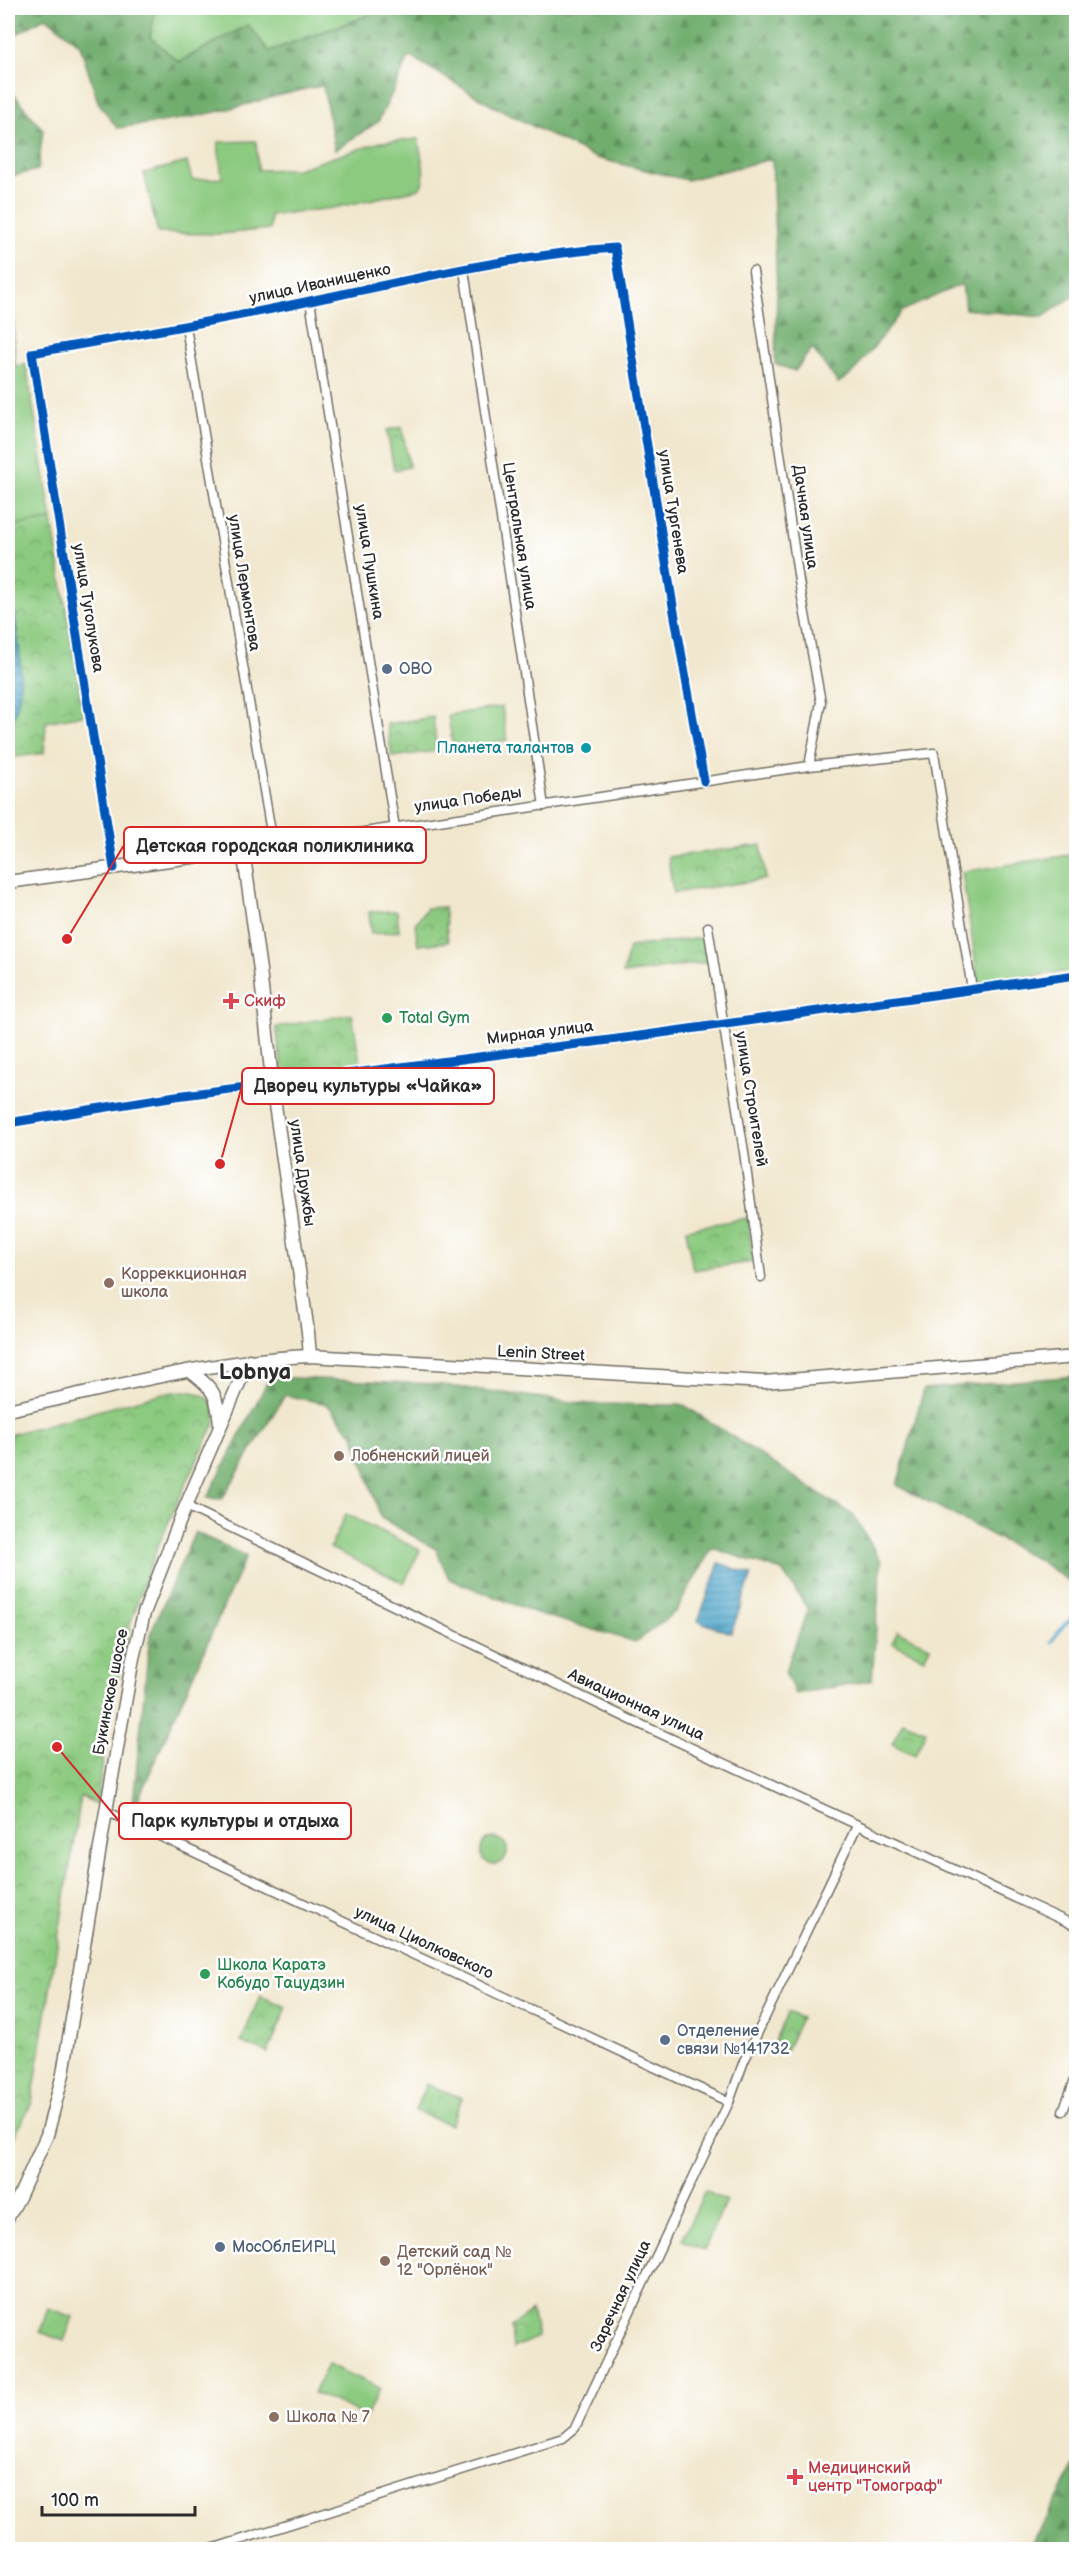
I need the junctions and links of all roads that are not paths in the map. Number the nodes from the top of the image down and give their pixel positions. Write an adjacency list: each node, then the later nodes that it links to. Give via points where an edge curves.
1 (615, 248): 2 (street, улица Иванищенко, via 543,255); 8 (street, улица Тургенева)
2 (464, 270): 4 (street, улица Иванищенко); 9 (street, Центральная улица)
3 (753, 271): 7 (street, Дачная улица, via 821,702)
4 (310, 301): 5 (street, улица Иванищенко); 10 (street, улица Пушкина)
5 (186, 327): 6 (street, улица Иванищенко); 11 (street, улица Лермонтова)
6 (32, 353): 13 (street, улица Туголукова)
7 (809, 766): 8 (street, улица Победы); 17 (street, улица Победы, via 934,753)
8 (704, 781): 9 (street, улица Победы)
9 (544, 806): 10 (street, улица Победы)
10 (395, 828): 11 (street, улица Победы)
11 (273, 844): 12 (street, улица Победы)
12 (243, 850): 13 (main road, улица Победы); 19 (main road, улица Дружбы)
13 (114, 868): 14 (main road, улица Победы)
14 (8, 882)
15 (708, 927): 18 (street, улица Строителей)
16 (1077, 975): 17 (street, Мирная улица)
17 (972, 990): 18 (street, Мирная улица)
18 (724, 1024): 19 (street, Мирная улица); 21 (street, улица Строителей)
19 (273, 1084): 20 (street, Мирная улица); 22 (main road, улица Дружбы)
20 (8, 1123)
21 (761, 1277)
22 (310, 1356): 23 (main road, Lenin Street, via 764,1382); 24 (main road, Lenin Street)
23 (1077, 1357)
24 (249, 1360): 25 (main road, Lenin Street); 27 (main road, Букинское шоссе)
25 (190, 1371): 26 (main road, Lenin Street); 27 (main road, via 210,1386 218,1405)
26 (8, 1410)
27 (220, 1428): 28 (main road, Букинское шоссе)
28 (186, 1506): 29 (main road, Букинское шоссе, via 144,1613); 30 (street, Авиационная улица)
29 (106, 1810): 33 (street, улица Циолковского); 35 (main road, Букинское шоссе, via 63,2074 47,2135)
30 (857, 1826): 31 (street, Авиационная улица); 33 (street, Заречная улица, via 744,2061)
31 (1077, 1926)
32 (1077, 2077): 34 (street)
33 (729, 2102): 36 (street, Заречная улица, via 569,2434)
34 (1063, 2111)
35 (8, 2217)
36 (208, 2550)

